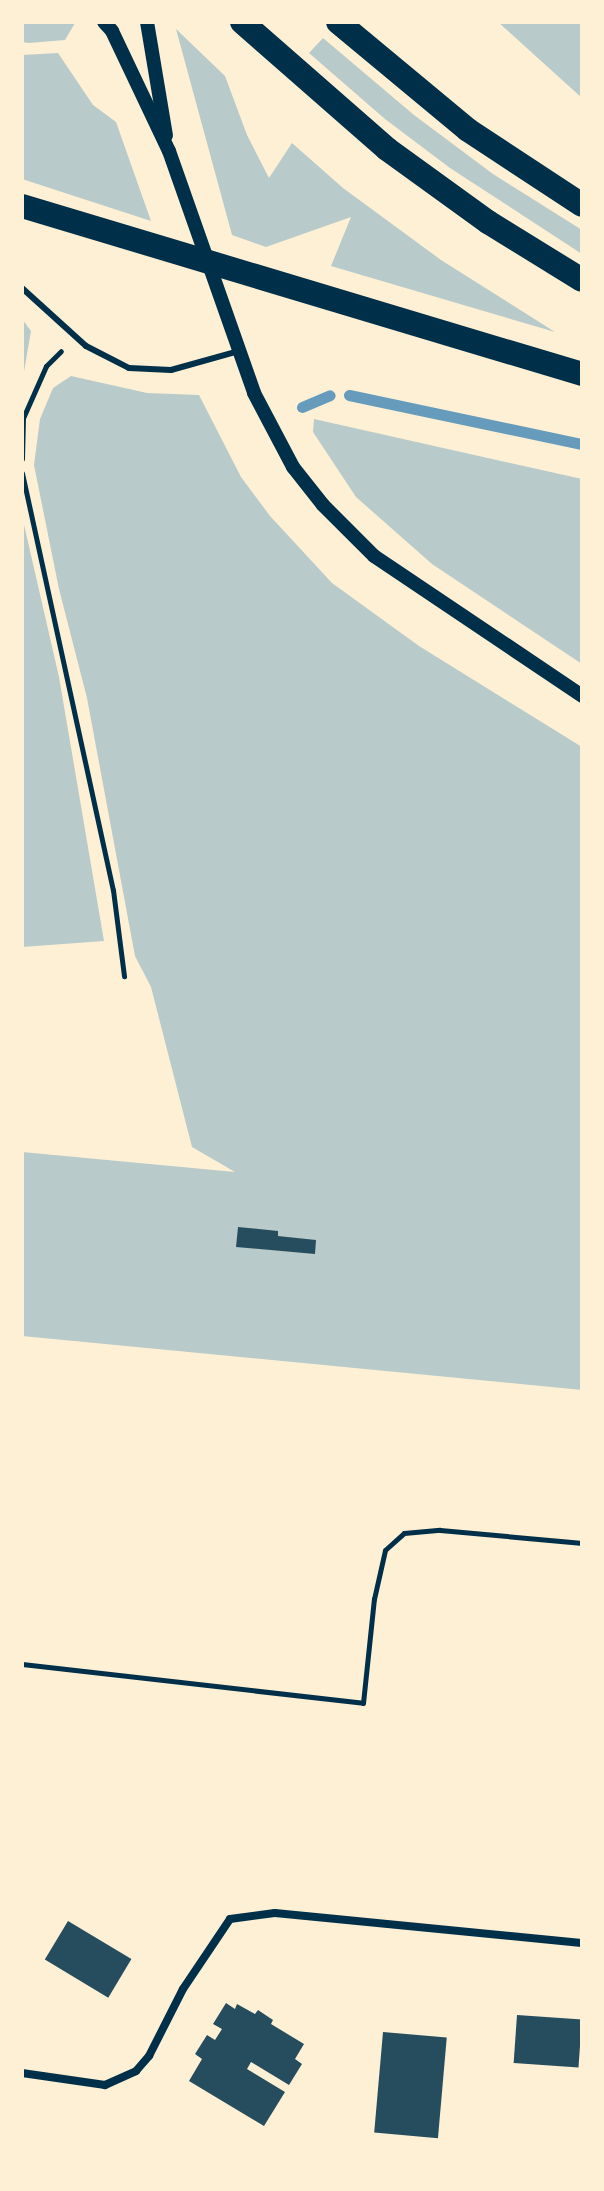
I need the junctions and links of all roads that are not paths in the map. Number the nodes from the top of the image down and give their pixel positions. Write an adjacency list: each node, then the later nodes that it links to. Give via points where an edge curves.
1 (104, 22): 5 (street)
2 (147, 22): 5 (street)
3 (242, 22): 8 (highway, via 329,102 436,186)
4 (338, 22): 6 (highway, via 468,130)
5 (169, 151): 10 (street)
6 (582, 205)
7 (22, 206): 11 (highway)
8 (582, 280)
9 (22, 288): 10 (lane, via 86,346 129,368 171,370)
10 (239, 351): 12 (street, via 254,393 293,467 349,534 447,608)
11 (582, 374)
12 (582, 696)
13 (582, 1943): 14 (street, via 275,1913 230,1919 136,2071 105,2085)
14 (22, 2073)

